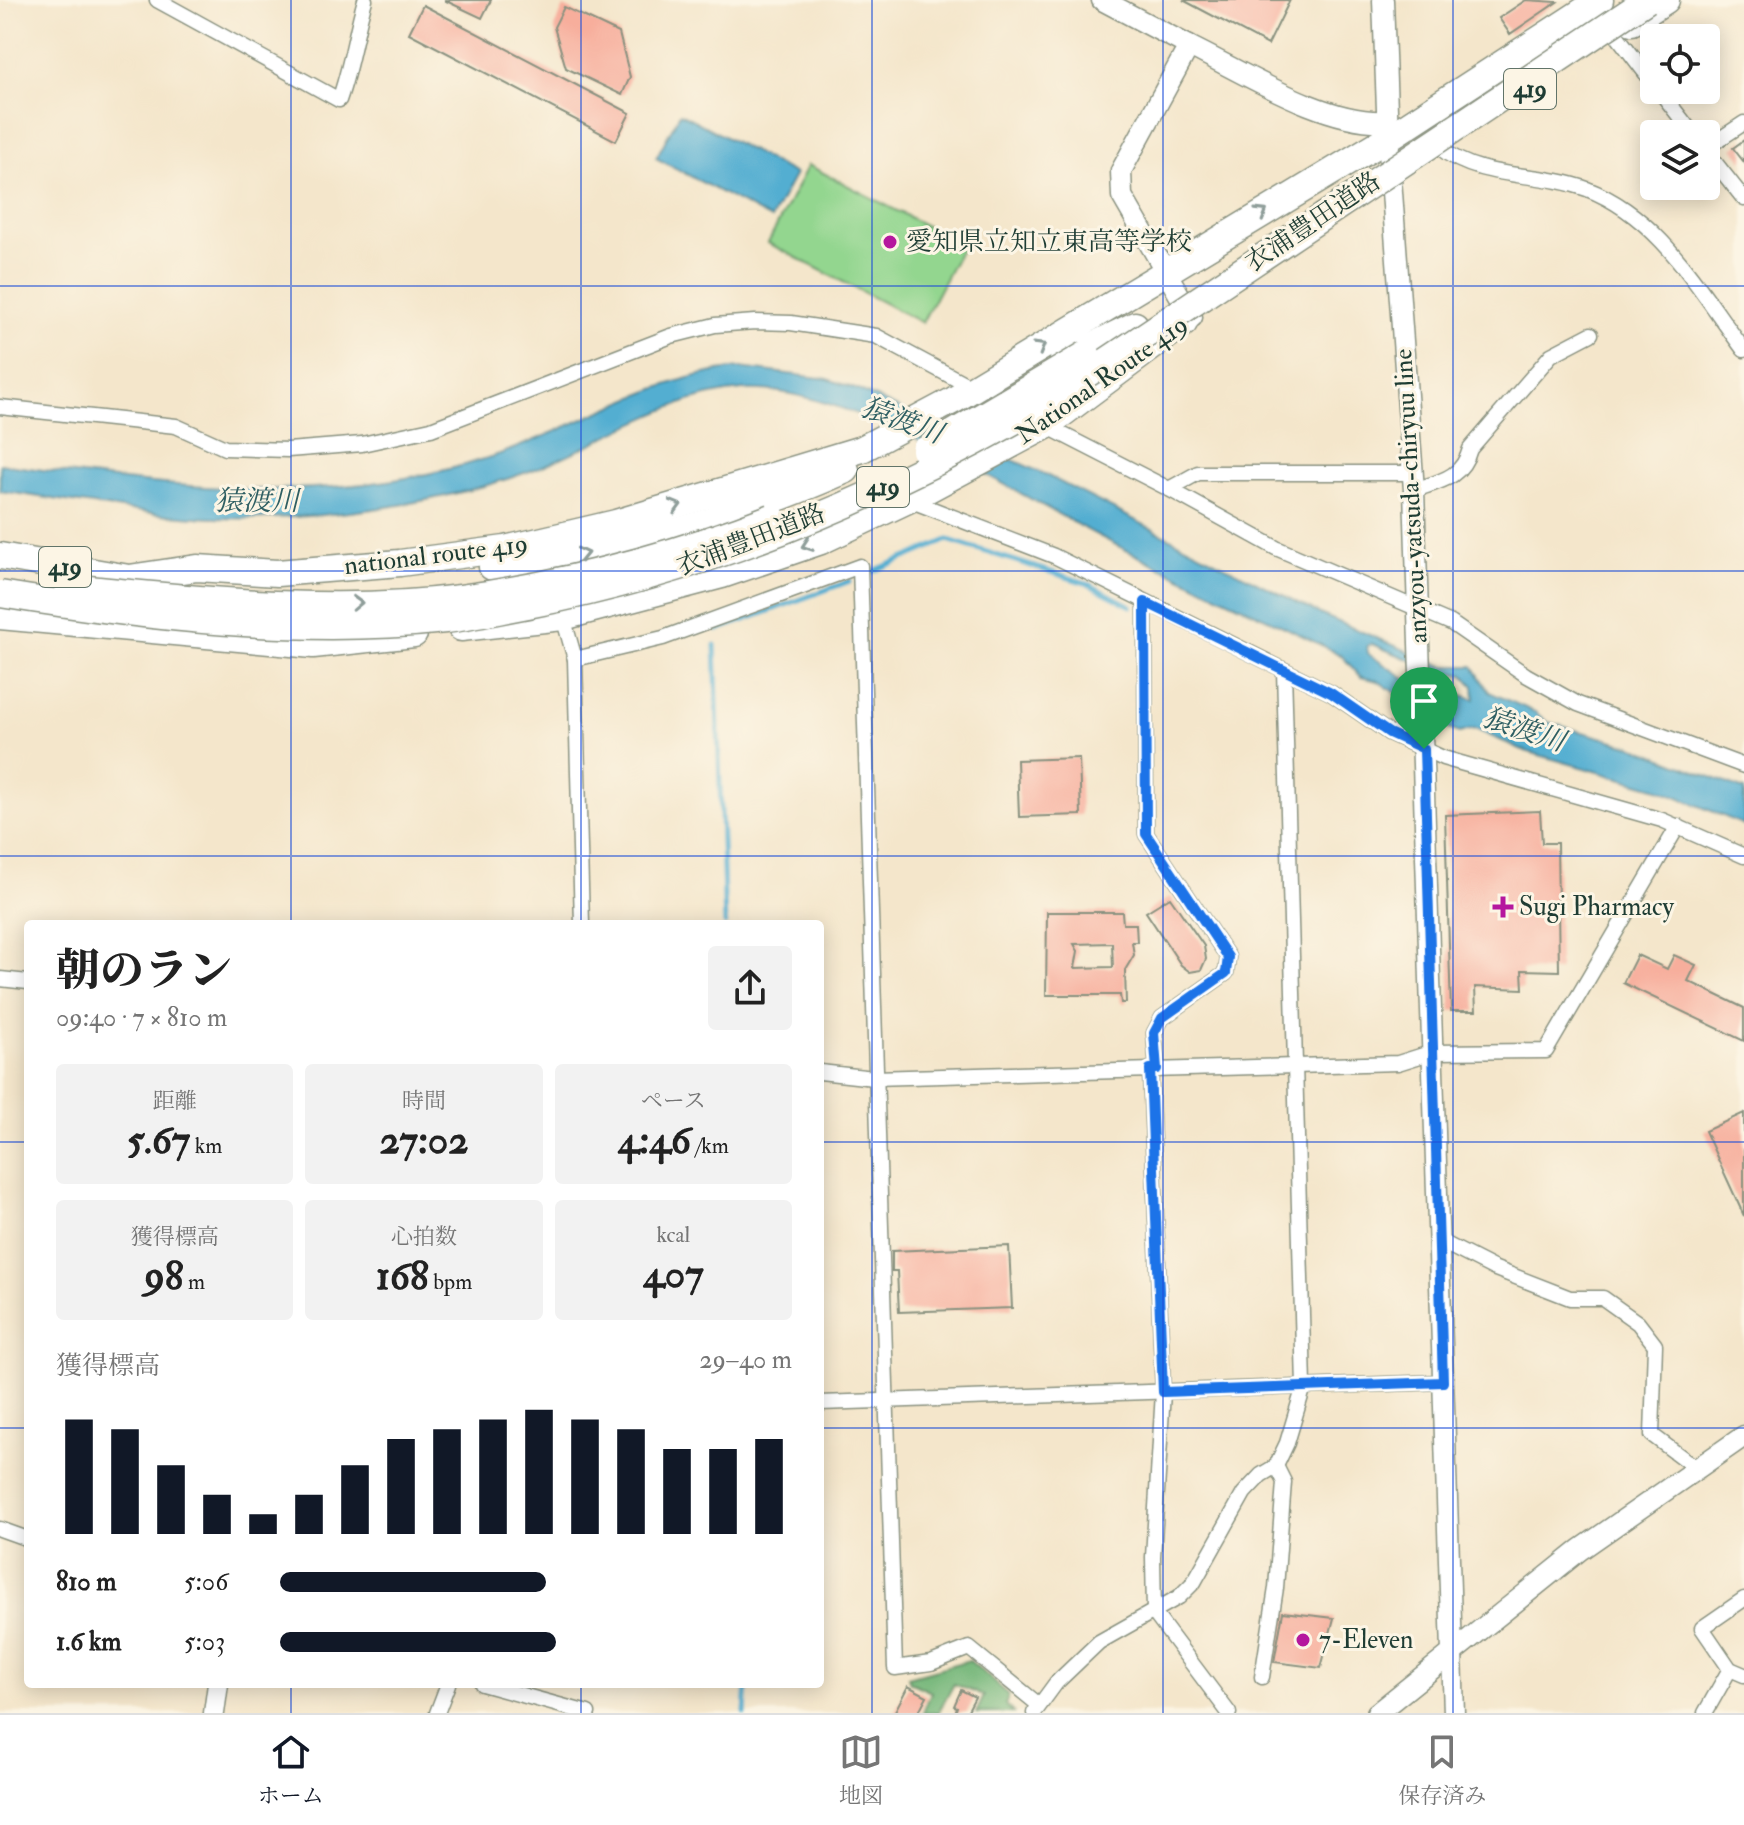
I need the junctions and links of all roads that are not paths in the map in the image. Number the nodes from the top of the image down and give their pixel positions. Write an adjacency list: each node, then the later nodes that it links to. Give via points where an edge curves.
1 (157, 0): 2 (street, via 339,100)
2 (365, 0)
3 (1102, 0): 10 (main road)
4 (1383, 0): 15 (main road, anzyou-yatsuda-chiryuu line)
5 (1623, 0): 23 (highway, 衣浦豊田道路 / 419)
6 (1647, 0): 38 (highway, 衣浦豊田道路 / 419, bridge, via 1032,411 880,488 737,550 613,588 445,620 281,626)
7 (1666, 0): 9 (highway, 419)
8 (1595, 1): 9 (highway, 419); 15 (highway, 419)
9 (1615, 33): 11 (street); 17 (highway, 419)
10 (1189, 46): 15 (main road, via 1322,110); 21 (main road, via 1121,171 1122,196)
11 (1640, 66)
12 (1670, 104): 13 (street)
13 (1682, 120)
14 (1744, 123): 16 (street)
15 (1388, 129): 19 (main road, anzyou-yatsuda-chiryuu line); 21 (highway, National Route 419 / 419, one-way to 15)
16 (1720, 139)
17 (1440, 148): 19 (highway, 419); 25 (street, via 1458,163 1587,189 1653,228)
18 (1720, 167): 20 (street)
19 (1393, 177): 22 (highway, National Route 419 / 419); 30 (main road, anzyou-yatsuda-chiryuu line)
20 (1744, 199)
21 (1167, 270): 22 (main road); 26 (highway, National Route 419 / 419, one-way to 21)
22 (1192, 317): 28 (highway, National Route 419 / 419)
23 (1135, 325): 34 (highway, 衣浦豊田道路 / 419, one-way to 23, bridge, via 199,585 318,585 560,559 667,533 820,481); 35 (highway, 衣浦豊田道路 / 419, one-way to 23, bridge, via 220,600 347,604 459,598 630,565 795,509 923,451)
24 (1591, 334): 30 (street, via 1551,355 1470,449 1465,466 1455,475)
25 (1744, 350)
26 (963, 394): 27 (street, via 876,336 755,322 671,336 431,429 362,444 225,448 176,426); 29 (highway, National Route 419 / 419)
27 (0, 407)
28 (1046, 426): 31 (street); 32 (highway, National Route 419 / 419)
29 (862, 449): 34 (highway, national route 419 / 419, one-way to 29, via 197,568 277,573 505,549 616,523)
30 (1413, 481): 31 (street, via 1198,473); 40 (main road, anzyou-yatsuda-chiryuu line)
31 (1169, 489): 40 (street, via 1276,548)
32 (918, 494): 39 (street); 42 (highway, National Route 419 / 419, one-way to 42, via 821,541)
33 (0, 556): 34 (highway, national route 419 / 419)
34 (129, 578)
35 (0, 579)
36 (0, 594): 38 (highway, 衣浦豊田道路 / 419, bridge)
37 (0, 601): 38 (highway, 衣浦豊田道路 / 419, bridge)
38 (50, 602)
39 (1145, 602): 44 (street); 54 (street, via 1146,834 1228,957 1226,973 1162,1018 1154,1033)
40 (1416, 612): 45 (main road, anzyou-yatsuda-chiryuu line); 46 (street, via 1451,623 1578,704)
41 (0, 616): 42 (highway, 419, via 313,645)
42 (563, 617): 43 (street)
43 (575, 659): 49 (street); 56 (street, via 663,638 860,566)
44 (1284, 670): 45 (street); 53 (street)
45 (1424, 749): 47 (street); 52 (main road, anzyou-yatsuda-chiryuu line)
46 (1744, 766)
47 (1678, 826): 48 (street); 52 (street, via 1546,1051)
48 (1744, 856)
49 (582, 920)
50 (0, 979): 51 (street)
51 (24, 982)
52 (1433, 1052): 53 (street, via 1398,1063); 57 (main road, anzyou-yatsuda-chiryuu line)
53 (1294, 1065): 54 (street); 59 (street)
54 (1154, 1069): 56 (street); 60 (street)
55 (824, 1072): 56 (street)
56 (874, 1078): 61 (street)
57 (1438, 1240): 58 (main road, anzyou-yatsuda-chiryuu line); 65 (street, via 1570,1298 1603,1298 1638,1323 1655,1345 1652,1435)
58 (1443, 1382): 59 (street); 70 (main road, anzyou-yatsuda-chiryuu line)
59 (1304, 1386): 60 (street); 64 (street)
60 (1163, 1392): 61 (street); 69 (street)
61 (885, 1401): 62 (street); 76 (street, via 895,1668 931,1663 969,1648)
62 (824, 1403)
63 (1744, 1436): 65 (main road)
64 (1276, 1466): 69 (street, via 1244,1493 1194,1582); 72 (street, via 1284,1482)
65 (1696, 1468): 70 (main road, via 1580,1550)
66 (0, 1529): 67 (street)
67 (24, 1538)
68 (1744, 1599): 71 (street, via 1702,1628)
69 (1154, 1613): 76 (street, via 1099,1642); 80 (street)
70 (1453, 1651): 81 (main road); 82 (main road, anzyou-yatsuda-chiryuu line)
71 (1737, 1672): 83 (street)
72 (1262, 1677)
73 (217, 1688): 77 (main road)
74 (446, 1688): 78 (street)
75 (497, 1688): 79 (street)
76 (1036, 1709)
77 (214, 1713)
78 (437, 1713)
79 (588, 1713)
80 (1229, 1713)
81 (1377, 1713)
82 (1454, 1713)
83 (1705, 1713)

